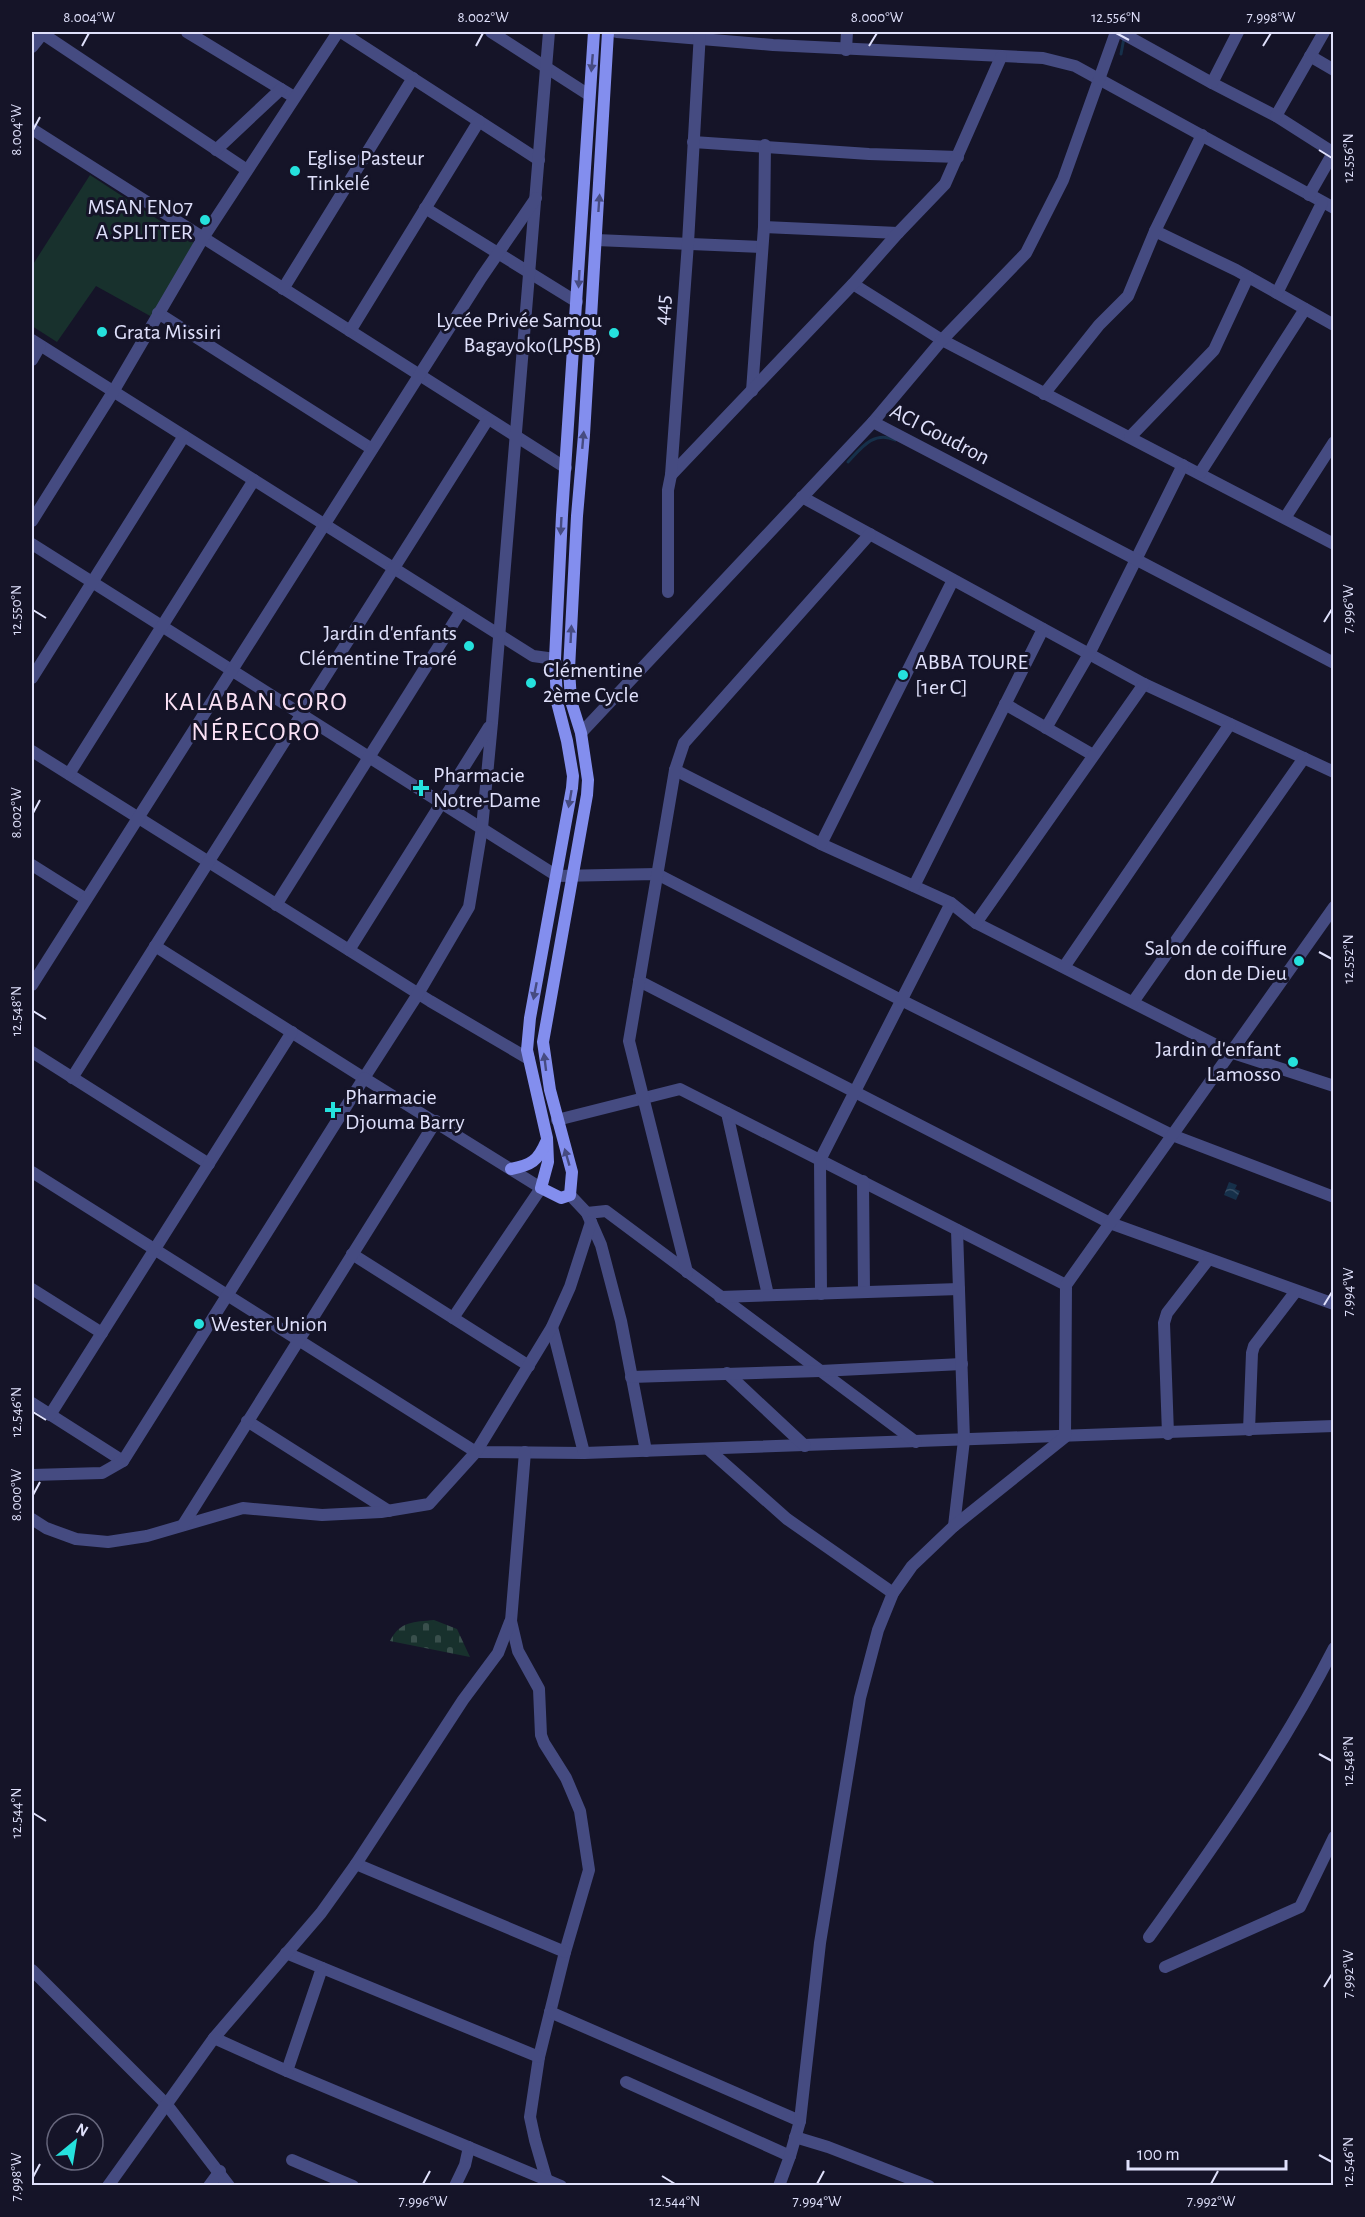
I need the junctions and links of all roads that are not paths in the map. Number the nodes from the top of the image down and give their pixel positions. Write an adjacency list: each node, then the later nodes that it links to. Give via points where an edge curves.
1 (42, 32): 14 (street); 32 (street)
2 (187, 32): 23 (street)
3 (339, 32): 20 (street); 25 (street)
4 (490, 32): 18 (street)
5 (549, 32): 18 (street)
6 (594, 32): 24 (main road, one-way to 24)
7 (608, 32): 45 (main road, one-way to 7)
8 (617, 32): 13 (street)
9 (848, 32): 15 (street)
10 (1118, 32): 21 (street); 22 (street)
11 (1238, 32): 22 (street)
12 (1324, 32): 16 (street)
13 (699, 35): 15 (street); 30 (street, 445)
14 (32, 46)
15 (846, 50): 17 (street)
16 (1310, 56): 19 (street); 26 (street)
17 (1001, 57): 21 (street, via 1043,58 1075,66); 34 (street)
18 (547, 68): 24 (street); 35 (street)
19 (1334, 70)
20 (413, 78): 27 (street); 52 (street)
21 (1099, 81): 29 (street); 59 (street, via 1063,180 1026,253)
22 (1212, 83): 26 (street)
23 (281, 89): 25 (street); 32 (street)
24 (589, 95): 54 (main road, one-way to 54)
25 (294, 97): 36 (street)
26 (1276, 116): 33 (street)
27 (478, 121): 35 (street); 40 (street)
28 (32, 129): 44 (street)
29 (1202, 135): 37 (street); 42 (street)
30 (693, 142): 31 (street); 46 (street, 445)
31 (765, 145): 34 (street); 41 (street)
32 (216, 150): 36 (street)
33 (1333, 153): 37 (street)
34 (958, 157): 43 (street, via 945,184)
35 (539, 160): 38 (street)
36 (247, 170): 44 (street)
37 (1309, 195): 39 (street)
38 (536, 196): 48 (street); 49 (street)
39 (1328, 205): 53 (street)
40 (425, 208): 48 (street); 58 (street)
41 (764, 227): 43 (street); 47 (street)
42 (1155, 231): 50 (street); 65 (street, via 1128,296)
43 (898, 233): 51 (street)
44 (203, 238): 52 (street); 56 (street)
45 (596, 240): 46 (street); 105 (main road, one-way to 45, via 572,701 570,647)
46 (688, 243): 47 (street); 76 (street, 445)
47 (762, 247): 63 (street)
48 (497, 254): 49 (street); 62 (street)
49 (530, 273): 54 (street); 69 (street)
50 (1248, 277): 53 (street); 70 (street, via 1214,350)
51 (853, 284): 59 (street); 63 (street)
52 (283, 289): 58 (street)
53 (1277, 293): 55 (street)
54 (578, 302): 74 (main road)
55 (1305, 309): 57 (street); 75 (street)
56 (158, 313): 64 (street); 72 (street)
57 (1334, 325)
58 (350, 331): 62 (street)
59 (942, 340): 65 (street); 67 (street)
60 (36, 343): 61 (street); 64 (street)
61 (32, 360)
62 (420, 375): 66 (street); 72 (street)
63 (752, 391): 76 (street)
64 (113, 392): 68 (street); 80 (street)
65 (1044, 394): 70 (street)
66 (488, 419): 69 (street); 86 (street)
67 (873, 422): 78 (street, ACI Goudron); 85 (street, ACI Goudron)
68 (184, 436): 77 (street); 88 (street)
69 (516, 436): 74 (street); 93 (street)
70 (1130, 437): 73 (street)
71 (1334, 442): 79 (street)
72 (372, 449): 81 (street)
73 (1183, 465): 75 (street); 85 (street)
74 (566, 468): 95 (main road, one-way to 95)
75 (1200, 473): 79 (street)
76 (672, 475): 89 (street, 445, via 668,490)
77 (254, 480): 81 (street); 91 (street)
78 (802, 497): 82 (street); 105 (street, ACI Goudron)
79 (1285, 518): 84 (street)
80 (32, 521)
81 (324, 525): 86 (street); 97 (street)
82 (870, 534): 87 (street); 111 (street, via 684,743)
83 (32, 544): 88 (street)
84 (1334, 544)
85 (1135, 560): 94 (street); 96 (street, ACI Goudron)
86 (394, 568): 90 (street); 101 (street)
87 (953, 579): 92 (street); 117 (street)
88 (92, 582): 91 (street); 98 (street)
89 (668, 592)
90 (461, 611): 93 (street); 109 (street)
91 (162, 626): 97 (street); 113 (street)
92 (1043, 629): 94 (street); 100 (street)
93 (498, 634): 95 (street, via 533,656); 102 (street)
94 (1089, 654): 99 (street); 104 (street)
95 (555, 659): 106 (main road, via 557,702)
96 (1334, 663)
97 (232, 670): 101 (street); 115 (street)
98 (32, 678)
99 (1144, 684): 103 (street); 108 (street)
100 (1005, 704): 104 (street); 123 (street)
101 (301, 714): 109 (street); 118 (street)
102 (492, 723): 114 (street); 116 (street)
103 (1230, 724): 110 (street); 131 (street)
104 (1046, 728): 108 (street)
105 (581, 733): 106 (street, ACI Goudron); 121 (main road, via 588,780)
106 (567, 741): 122 (main road, one-way to 122, via 572,789)
107 (32, 751): 113 (street)
108 (1094, 755): 128 (street)
109 (369, 757): 114 (street); 126 (street)
110 (1304, 758): 112 (street); 136 (street)
111 (675, 770): 117 (street); 120 (street)
112 (1334, 772)
113 (69, 774): 115 (street)
114 (441, 803): 116 (street); 130 (street)
115 (138, 818): 118 (street); 124 (street)
116 (482, 828): 122 (street); 134 (street, via 469,907)
117 (821, 844): 123 (street)
118 (208, 862): 126 (street); 129 (street)
119 (32, 865): 124 (street)
120 (657, 874): 121 (street); 132 (street); 135 (street)
121 (574, 875): 122 (street); 147 (main road, one-way to 121, via 543,1042)
122 (556, 876): 140 (main road, one-way to 140, via 530,1018)
123 (914, 886): 125 (street)
124 (86, 899): 133 (street)
125 (951, 903): 128 (street); 135 (street)
126 (276, 904): 130 (street)
127 (1334, 907): 139 (street)
128 (976, 923): 131 (street)
129 (155, 946): 137 (street); 141 (street)
130 (349, 950): 134 (street)
131 (1064, 967): 136 (street)
132 (639, 981): 144 (street); 145 (street, via 629,1041)
133 (32, 985)
134 (418, 994): 140 (street); 142 (street)
135 (901, 1000): 144 (street); 149 (street)
136 (1133, 1002): 139 (street)
137 (292, 1032): 142 (street); 152 (street)
138 (32, 1052): 141 (street)
139 (1230, 1052): 143 (street); 149 (street)
140 (529, 1059): 150 (main road)
141 (72, 1078): 152 (street)
142 (364, 1078): 148 (street); 172 (street)
143 (1332, 1083)
144 (855, 1092): 151 (street); 160 (street)
145 (642, 1099): 146 (street, via 680,1089); 147 (street); 165 (street)
146 (728, 1113): 151 (street); 173 (street)
147 (557, 1120): 157 (main road, one-way to 147, via 572,1172)
148 (436, 1121): 153 (street); 163 (street)
149 (1172, 1135): 158 (street); 160 (street)
150 (547, 1138): 153 (main road, via 533,1162); 156 (main road, via 548,1162)
151 (820, 1160): 155 (street); 171 (street)
152 (209, 1164): 162 (street)
153 (511, 1169): 156 (street)
154 (32, 1172): 162 (street)
155 (862, 1181): 161 (street); 170 (street)
156 (541, 1188): 157 (main road, via 561,1198); 176 (street)
157 (570, 1195): 159 (street)
158 (1334, 1197)
159 (589, 1218): 165 (street, via 606,1211); 177 (street, via 570,1287); 184 (street, via 601,1245)
160 (1110, 1223): 164 (street); 166 (street)
161 (957, 1230): 166 (street); 168 (street)
162 (155, 1250): 172 (street); 178 (street)
163 (352, 1254): 176 (street); 179 (street)
164 (1208, 1260): 169 (street); 190 (street, via 1167,1313 1164,1323)
165 (687, 1272): 174 (street)
166 (1066, 1285): 191 (street)
167 (32, 1289): 178 (street)
168 (959, 1289): 170 (street); 180 (street)
169 (1296, 1291): 175 (street); 189 (street, via 1254,1346)
170 (864, 1292): 171 (street)
171 (821, 1293): 173 (street)
172 (227, 1295): 179 (street); 200 (street)
173 (768, 1295): 174 (street)
174 (720, 1297): 182 (street)
175 (1334, 1304)
176 (453, 1318): 181 (street)
177 (552, 1327): 181 (street); 199 (street)
178 (102, 1333): 186 (street)
179 (298, 1340): 187 (street); 197 (street)
180 (962, 1364): 182 (street); 192 (street)
181 (529, 1366): 197 (street)
182 (820, 1371): 183 (street); 193 (street)
183 (727, 1373): 184 (street); 194 (street)
184 (631, 1377): 196 (street)
185 (32, 1403): 186 (street)
186 (51, 1415): 200 (street)
187 (247, 1421): 202 (street); 204 (street)
188 (1334, 1426): 189 (street)
189 (1249, 1430): 190 (street)
190 (1168, 1434): 191 (street)
191 (1065, 1437): 192 (street); 205 (street)
192 (964, 1440): 193 (street); 205 (street)
193 (915, 1442): 194 (street)
194 (805, 1446): 195 (street)
195 (708, 1449): 196 (street); 206 (street, via 787,1519)
196 (646, 1451): 199 (street)
197 (476, 1452): 198 (street); 202 (street, via 429,1504)
198 (525, 1452): 199 (street); 207 (street)
199 (584, 1453)
200 (123, 1461): 201 (street, via 102,1473)
201 (32, 1475)
202 (389, 1511): 204 (street, via 321,1515 243,1508)
203 (32, 1519): 204 (street, via 76,1539 108,1542)
204 (183, 1525)
205 (954, 1526): 206 (street, via 912,1566)
206 (893, 1593): 223 (street, via 878,1630 860,1698 820,1943)
207 (511, 1621): 210 (street, via 498,1653 457,1708); 212 (street, via 518,1651 538,1689 541,1735 580,1811 588,1853 589,1870)
208 (1334, 1648): 211 (street, via 1220,1836)
209 (1334, 1837): 214 (street, via 1300,1907)
210 (356, 1864): 212 (street); 213 (street)
211 (1149, 1937)
212 (565, 1952): 217 (street)
213 (286, 1953): 215 (street); 218 (street)
214 (1165, 1967)
215 (322, 1968): 219 (street); 220 (street)
216 (32, 1970): 222 (street)
217 (550, 2012): 219 (street); 223 (street)
218 (214, 2038): 220 (street); 222 (street)
219 (539, 2057): 229 (street, via 530,2117)
220 (287, 2071): 225 (street)
221 (626, 2082): 226 (street)
222 (167, 2105): 228 (street); 231 (street)
223 (800, 2121): 224 (street)
224 (795, 2137): 226 (street); 237 (street)
225 (470, 2147): 229 (street); 235 (street)
226 (790, 2156): 230 (street)
227 (291, 2160): 234 (street)
228 (220, 2171): 232 (street); 233 (street)
229 (545, 2182): 236 (street)
230 (780, 2185)
231 (108, 2186)
232 (209, 2186)
233 (229, 2186)
234 (353, 2186)
235 (455, 2186)
236 (561, 2186)
237 (929, 2186)

